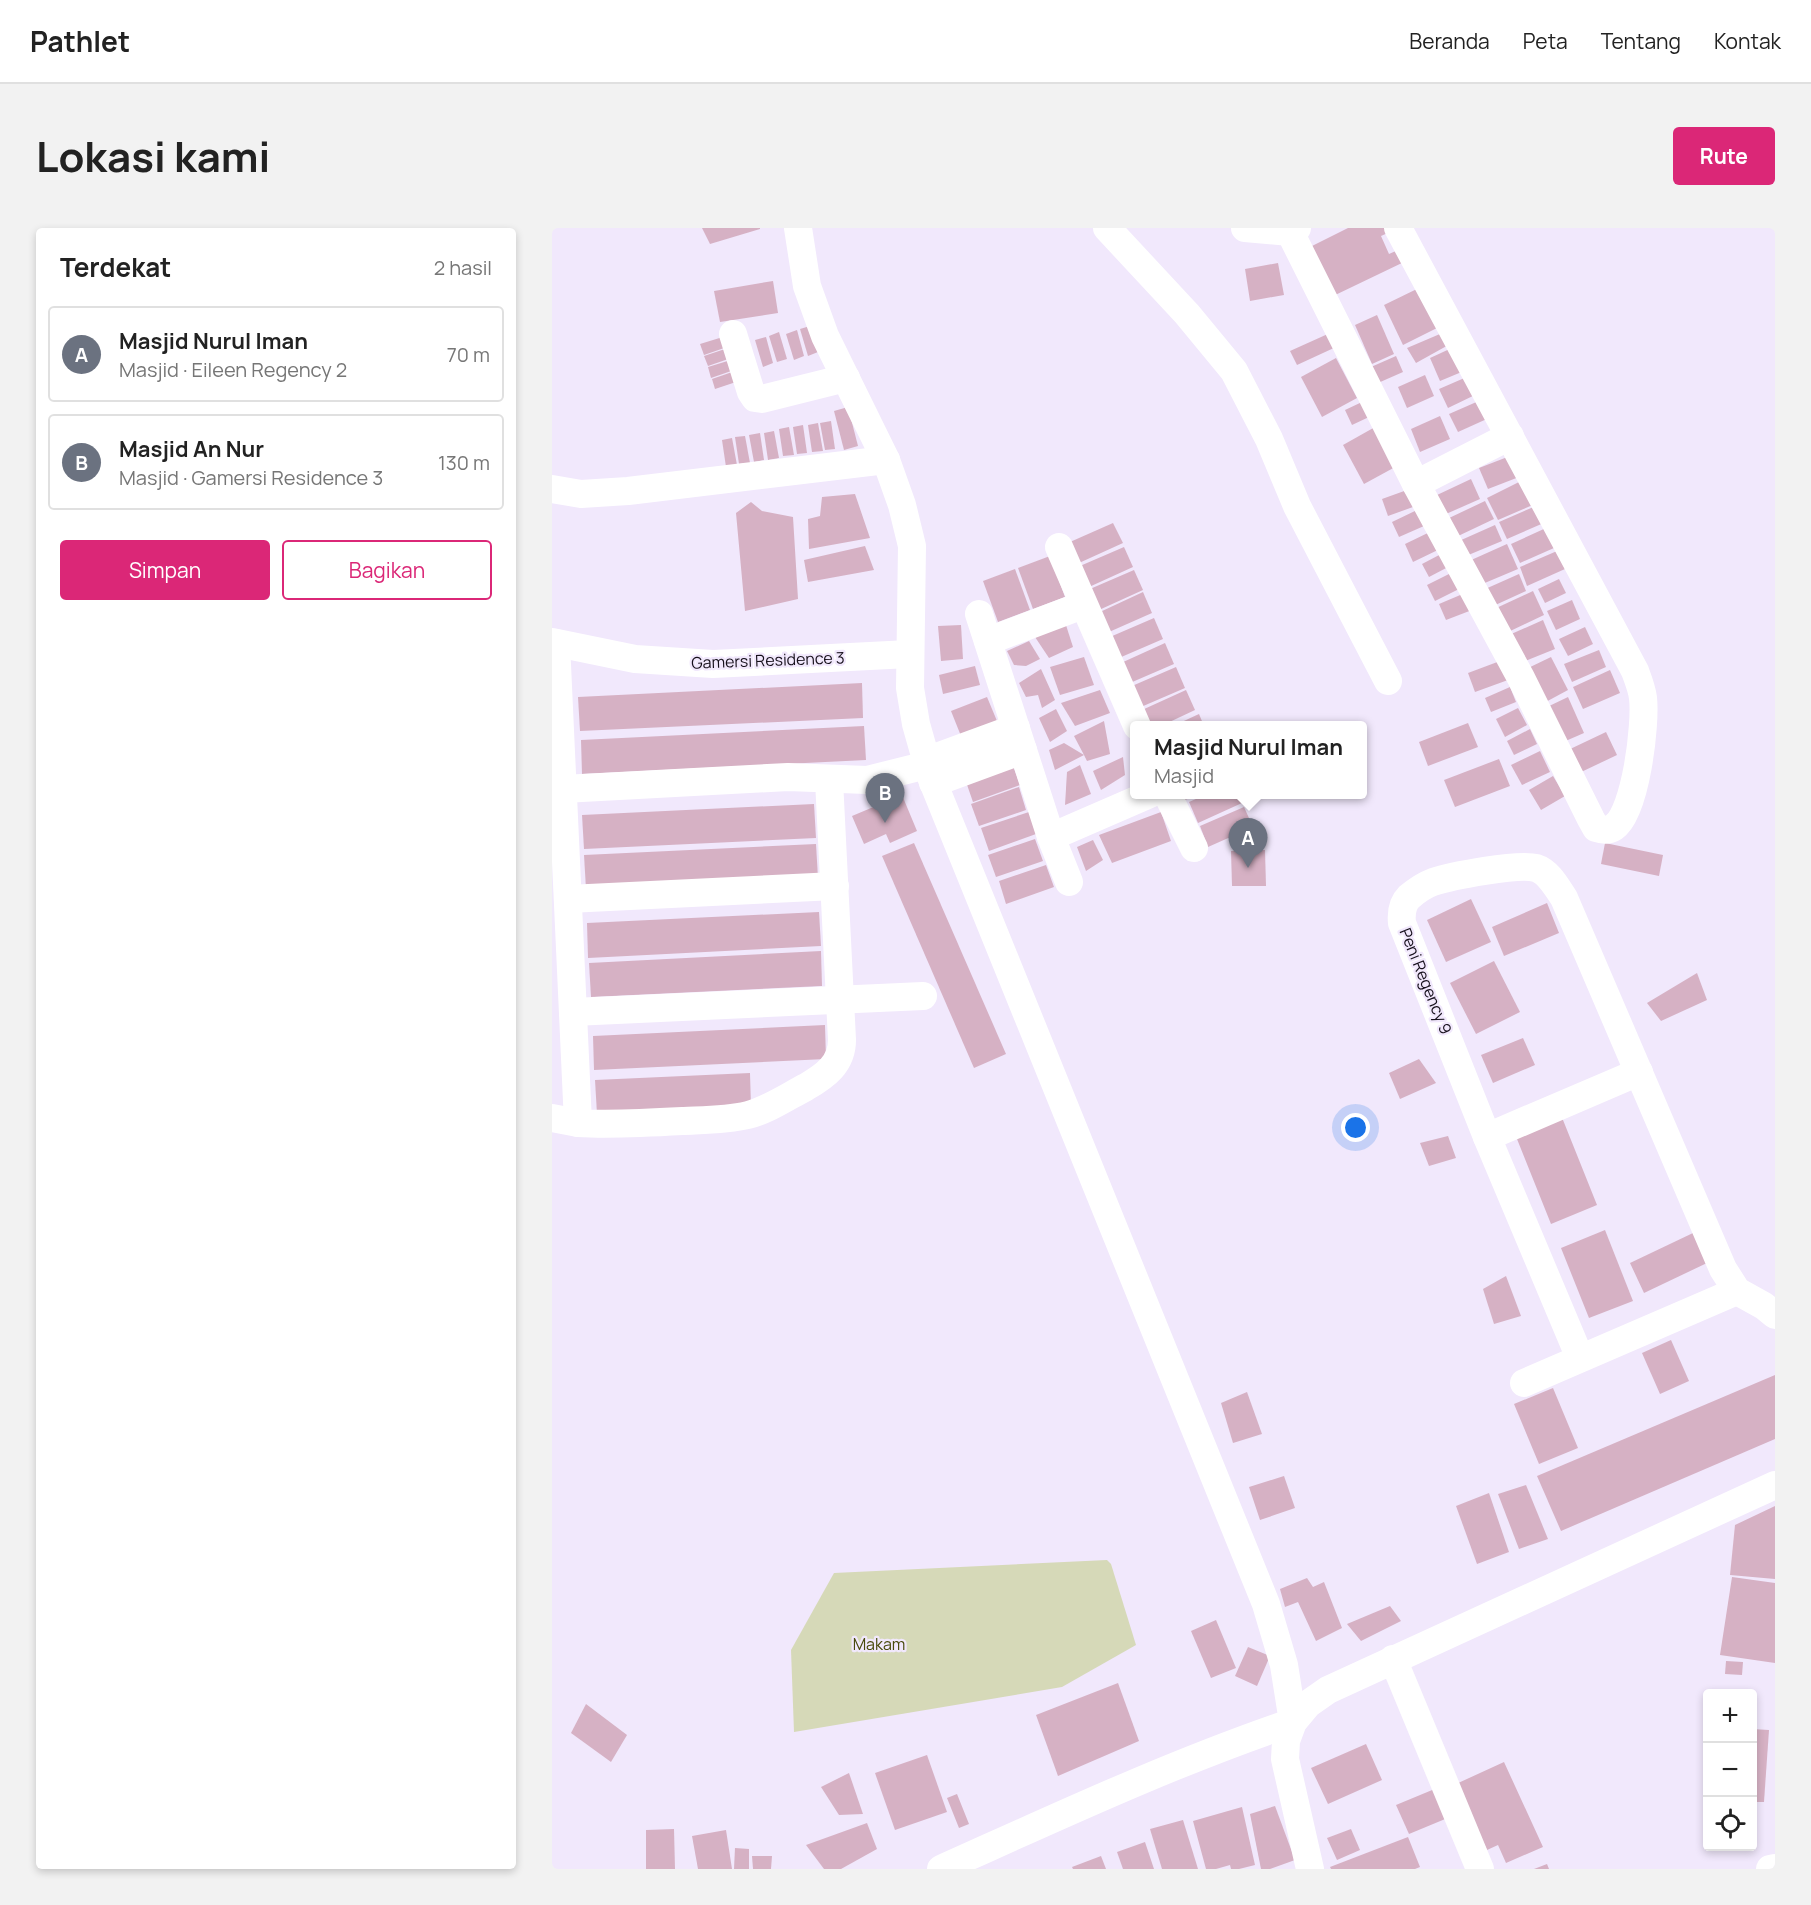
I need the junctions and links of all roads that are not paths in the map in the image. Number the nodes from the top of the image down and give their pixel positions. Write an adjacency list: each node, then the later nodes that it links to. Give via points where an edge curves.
1 (798, 228): 7 (street, via 807,286)
2 (1107, 228): 18 (street, via 1188,314 1234,371 1297,506)
3 (1245, 228): 5 (street)
4 (1398, 228): 8 (street)
5 (1294, 230): 10 (street)
6 (733, 334): 7 (street, via 755,398)
7 (846, 378): 9 (street)
8 (1510, 436): 10 (street); 10 (street, via 1635,670 1643,697 1637,772 1623,817 1614,827 1596,828 1521,678)
9 (886, 460): 11 (street, via 628,491 581,494); 17 (street, via 912,546)
10 (1416, 484)
11 (552, 489)
12 (1059, 547): 13 (street)
13 (1083, 604): 15 (street); 19 (street)
14 (979, 614): 15 (street)
15 (988, 641): 20 (street)
16 (554, 643): 17 (street, Gamersi Residence 3, via 635,658 713,664); 23 (street, Gamersi Residence 3)
17 (909, 654): 21 (street, via 913,706)
18 (1388, 681)
19 (1135, 721)
20 (1019, 739): 21 (street); 26 (street)
21 (929, 770): 22 (street, via 867,780); 43 (street, via 1266,1604 1284,1665)
22 (830, 780): 23 (street, via 788,777); 29 (street, Gamersi Residence 3)
23 (563, 789): 30 (street, Gamersi Residence 3)
24 (1141, 799): 26 (street)
25 (1169, 799): 27 (street)
26 (1051, 837): 28 (street)
27 (1194, 848)
28 (1069, 882)
29 (835, 886): 30 (street); 32 (street, Gamersi Residence 3)
30 (568, 899): 33 (street, Gamersi Residence 3)
31 (923, 996): 32 (street)
32 (841, 1000): 33 (street); 35 (street, Gamersi Residence 3, via 839,1059 822,1078 759,1111 712,1119 624,1124)
33 (573, 1012): 35 (street, Gamersi Residence 3)
34 (1638, 1072): 36 (street); 36 (street, Peni Regency 9, via 1564,898 1553,881 1536,868 1524,867 1432,883 1407,898 1402,923); 37 (street, Peni Regency 9, via 1723,1269)
35 (565, 1121)
36 (1487, 1137): 39 (street, Peni Regency 9)
37 (1737, 1291): 38 (street, Peni Regency 9); 39 (street)
38 (1775, 1315)
39 (1580, 1358): 40 (street)
40 (1524, 1383)
41 (1775, 1485): 42 (street)
42 (1393, 1659): 43 (street, via 1328,1690 1308,1704); 47 (street)
43 (1293, 1722): 45 (street, via 1106,1795); 46 (street, via 1285,1759)
44 (1775, 1868): 48 (street)
45 (941, 1869)
46 (1310, 1869)
47 (1480, 1869)
48 (1770, 1869)

